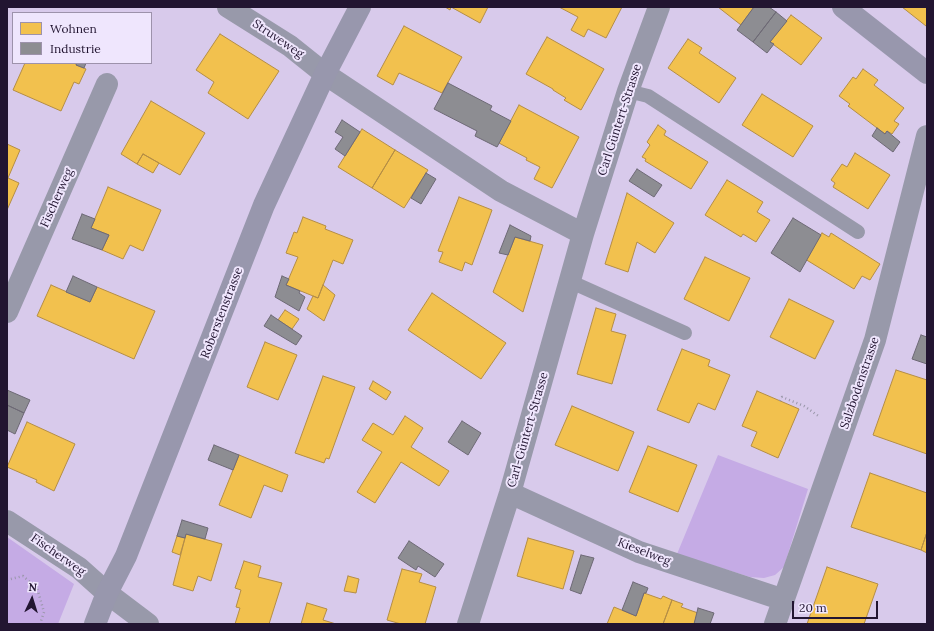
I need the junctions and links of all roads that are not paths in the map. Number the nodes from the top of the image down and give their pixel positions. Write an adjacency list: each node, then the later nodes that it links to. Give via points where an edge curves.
1 (228, 7): 6 (street, Struveweg, via 290,46)
2 (360, 7): 6 (street, Roberstenstrasse)
3 (660, 7): 8 (street, Carl Güntert-Strasse)
4 (852, 10): 5 (street)
5 (927, 73)
6 (325, 74): 11 (street, Struveweg, via 501,192); 17 (street, Roberstenstrasse, via 264,205 126,556)
7 (107, 84): 13 (street, Fischerweg)
8 (628, 91): 10 (lane, via 648,96); 11 (street, Carl Güntert-Strasse)
9 (927, 136): 18 (street, Salzbodenstrasse, via 875,340)
10 (858, 232)
11 (583, 234): 12 (street, Carl-Güntert-Strasse)
12 (569, 280): 14 (lane); 15 (street, Carl-Güntert-Strasse)
13 (7, 312)
14 (685, 333)
15 (510, 493): 18 (street, Kieselweg, via 639,552); 21 (street, Carl-Güntert-Strasse)
16 (7, 521): 17 (street, Fischerweg, via 79,568)
17 (107, 593): 19 (street, Roberstenstrasse); 20 (street, Fischerweg)
18 (784, 600): 22 (street, Salzbodenstrasse)
19 (95, 624)
20 (148, 624)
21 (468, 624)
22 (775, 624)

